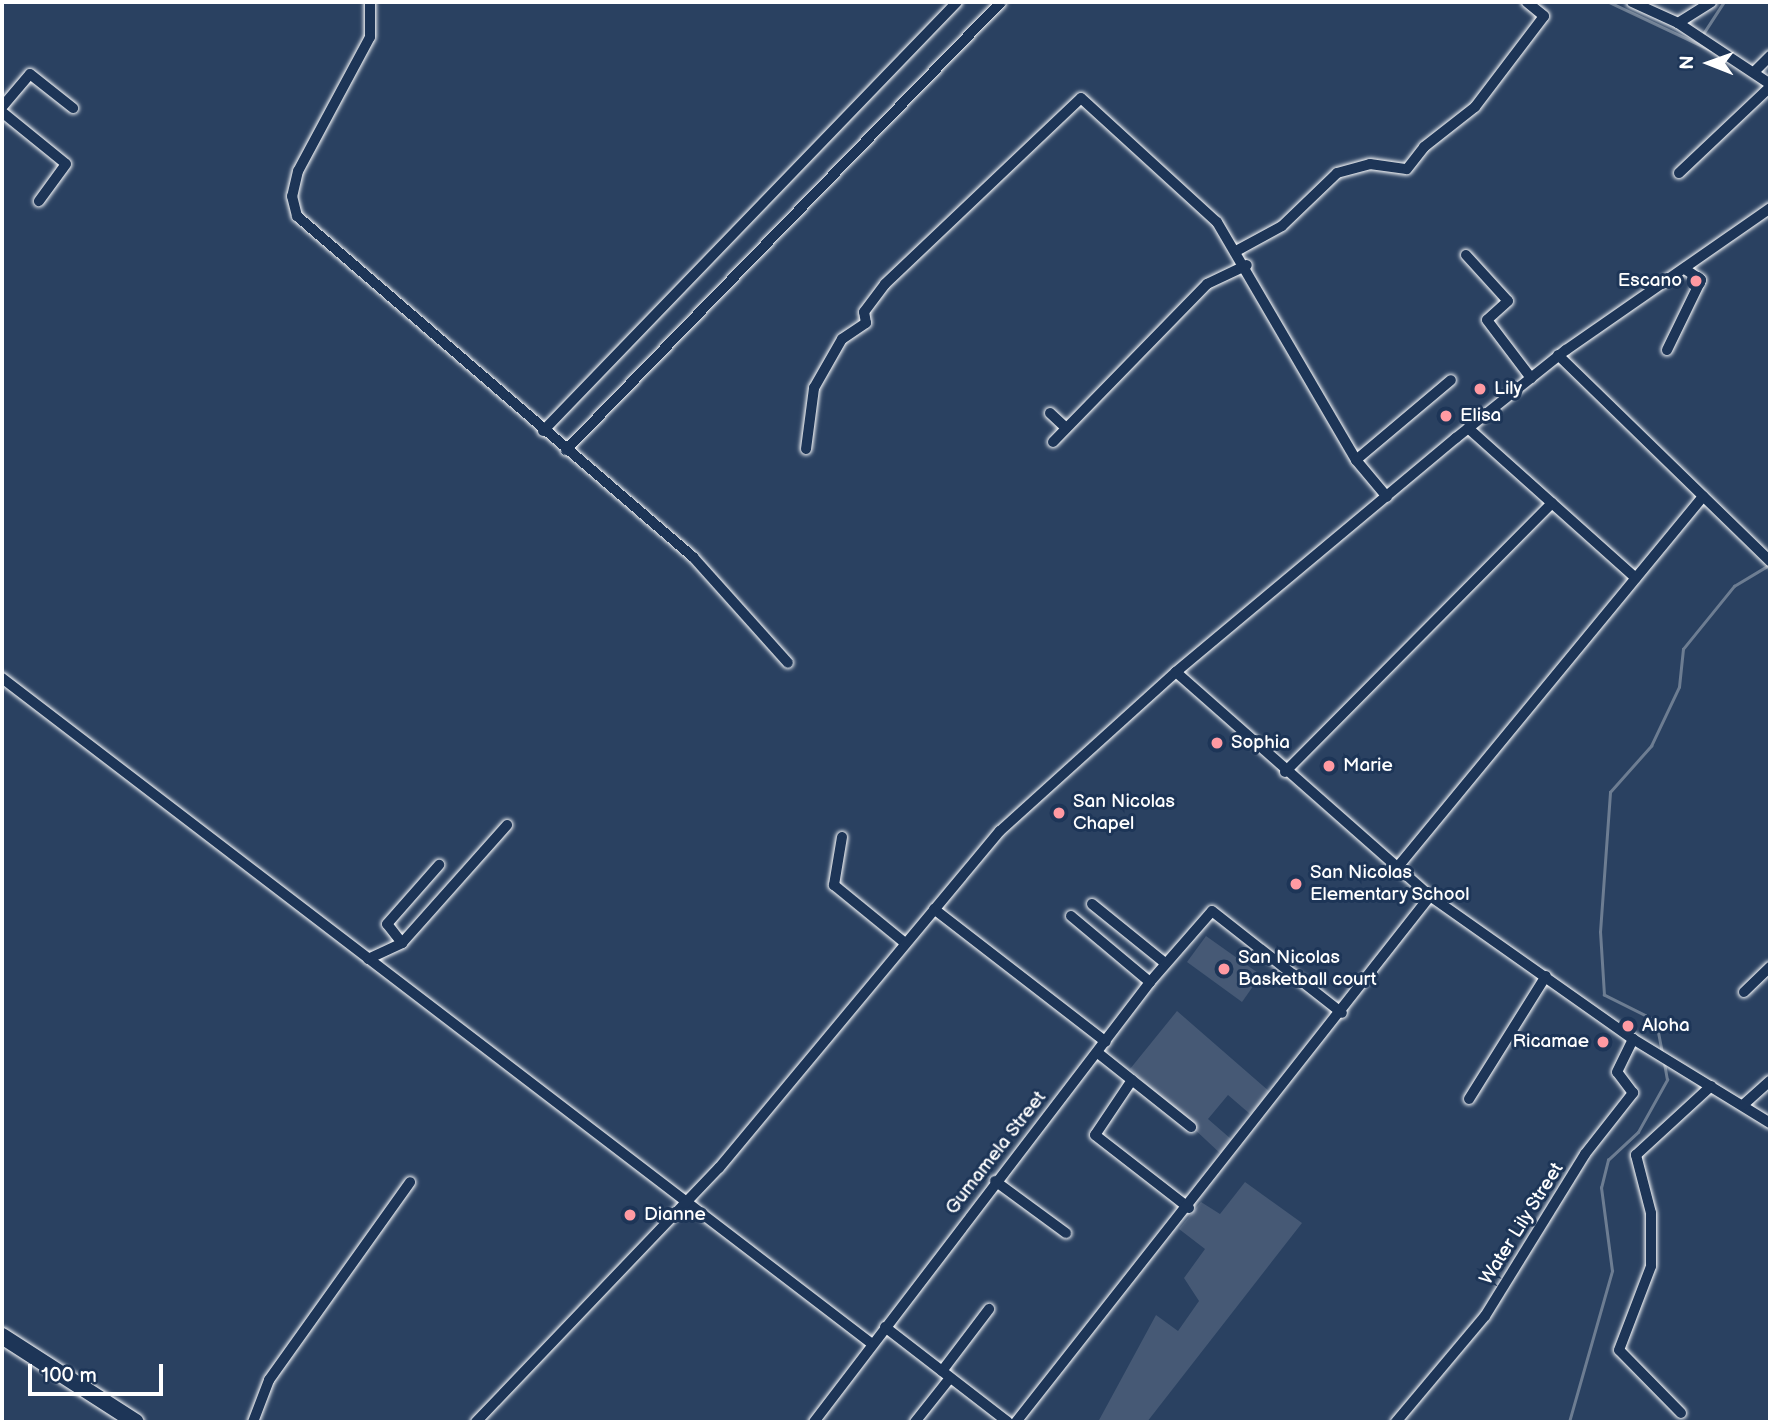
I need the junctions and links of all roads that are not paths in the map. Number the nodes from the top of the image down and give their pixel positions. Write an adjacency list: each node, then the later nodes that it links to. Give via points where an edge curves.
1 (370, 2): 28 (street, via 370,37 298,171 297,216)
2 (957, 2): 28 (street)
3 (1001, 2): 31 (street)
4 (1527, 2): 17 (street, via 1544,16 1475,107 1424,147 1407,170 1370,164 1337,173 1282,226)
5 (1632, 2): 7 (street)
6 (1711, 2): 7 (street)
7 (1678, 23): 9 (street)
8 (1770, 56): 9 (street)
9 (1754, 72): 10 (street)
10 (1770, 85): 14 (street)
11 (2, 107): 12 (street, via 30,74)
12 (74, 108)
13 (2, 112): 15 (street, via 66,164)
14 (1679, 173)
15 (39, 201)
16 (1770, 208): 20 (street)
17 (1238, 250): 19 (street); 30 (street, via 1176,180 1078,99 885,284 864,312 866,323 842,339 814,388)
18 (1466, 255): 23 (street, via 1508,300 1487,320)
19 (1247, 265): 26 (street, via 1207,284); 32 (street)
20 (1686, 270): 21 (street, via 1700,280); 22 (street)
21 (1667, 350)
22 (1558, 355): 23 (street); 33 (street)
23 (1531, 378): 27 (street)
24 (1451, 380): 32 (street)
25 (1050, 413): 26 (street)
26 (1066, 428): 29 (street)
27 (1468, 428): 34 (street); 35 (street)
28 (543, 431): 31 (street)
29 (1053, 442)
30 (806, 449)
31 (565, 450): 38 (street, via 693,557)
32 (1356, 460): 34 (street)
33 (1703, 496): 36 (street); 37 (street)
34 (1387, 497): 39 (street)
35 (1552, 503): 37 (street); 41 (street)
36 (1770, 561)
37 (1636, 578): 45 (street)
38 (788, 663)
39 (1176, 672): 41 (street); 48 (street, via 1000,831)
40 (2, 678): 52 (street)
41 (1284, 772): 45 (street)
42 (507, 825): 50 (street)
43 (842, 837): 51 (street, via 834,885)
44 (439, 865): 50 (street, via 387,924)
45 (1396, 869): 46 (street)
46 (1430, 896): 55 (street); 58 (street)
47 (1092, 904): 53 (street)
48 (934, 909): 51 (street); 60 (street)
49 (1071, 916): 56 (street)
50 (402, 943): 52 (street)
51 (905, 943): 71 (street)
52 (368, 959): 71 (street)
53 (1164, 964): 56 (street, Gumamela Street); 58 (street, Gumamela Street, via 1212,911)
54 (1770, 967): 57 (street)
55 (1546, 976): 59 (street); 65 (street)
56 (1150, 982): 60 (street, Gumamela Street)
57 (1744, 992)
58 (1342, 1013): 72 (street)
59 (1633, 1039): 64 (street); 87 (street, Water Lily Street, via 1617,1072 1633,1093 1585,1154 1485,1316)
60 (1106, 1042): 61 (street, Gumamela Street)
61 (1098, 1053): 62 (street); 69 (street, Gumamela Street)
62 (1132, 1080): 68 (street); 72 (street, via 1095,1135)
63 (1770, 1081): 66 (street)
64 (1711, 1086): 66 (street); 79 (street, via 1636,1155 1651,1213 1651,1266 1619,1350)
65 (1469, 1099)
66 (1743, 1105): 67 (street)
67 (1770, 1123)
68 (1191, 1128)
69 (995, 1181): 73 (street); 75 (street, Gumamela Street)
70 (410, 1182): 82 (street, via 269,1380)
71 (687, 1204): 77 (street); 83 (street)
72 (1189, 1208): 86 (street)
73 (1066, 1233)
74 (989, 1309): 78 (street)
75 (885, 1327): 77 (street, Gumamela Street); 78 (street)
76 (2, 1336): 81 (main road)
77 (872, 1344): 84 (street, Gumamela Street)
78 (946, 1375): 80 (street); 85 (street)
79 (1682, 1413)
80 (1004, 1421)
81 (136, 1422)
82 (253, 1422)
83 (476, 1422)
84 (814, 1422)
85 (915, 1422)
86 (1016, 1422)
87 (1396, 1422)

